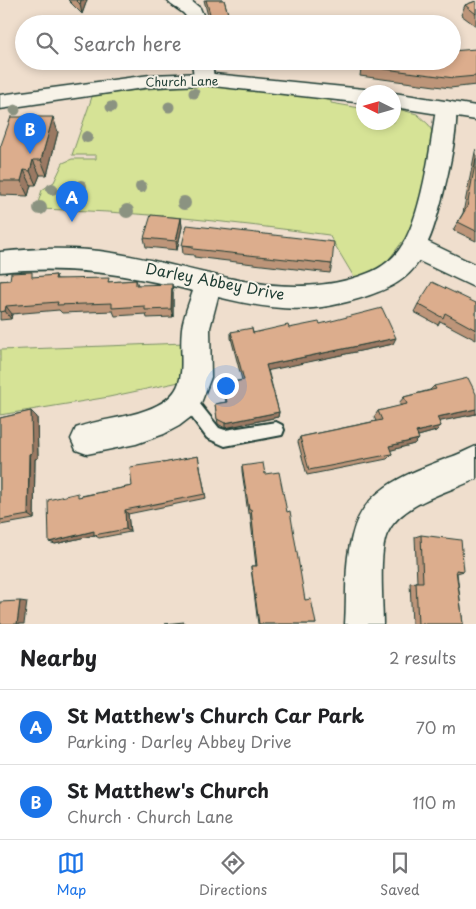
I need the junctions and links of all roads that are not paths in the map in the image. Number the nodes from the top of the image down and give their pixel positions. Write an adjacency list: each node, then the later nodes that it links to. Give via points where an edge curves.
1 (176, 0): 2 (street)
2 (197, 15)
3 (203, 70): 4 (street, Church Lane); 6 (street, Church Lane, via 150,81)
4 (356, 95)
5 (401, 101): 7 (street)
6 (0, 102)
7 (447, 108): 8 (street); 9 (street, Darley Abbey Drive, via 427,212)
8 (476, 113)
9 (414, 247): 11 (street); 12 (street, Darley Abbey Drive, via 399,269 384,278 371,285 328,295 290,298)
10 (0, 262): 12 (street, Darley Abbey Drive, via 46,259 110,262)
11 (476, 277)
12 (209, 284): 13 (street, via 196,327 194,388)
13 (187, 399): 14 (lane, via 213,433 225,438); 15 (street, via 153,423)
14 (276, 430)
15 (87, 440)
16 (476, 462): 17 (street, via 419,486 383,509 371,528 366,555)
17 (364, 624)

